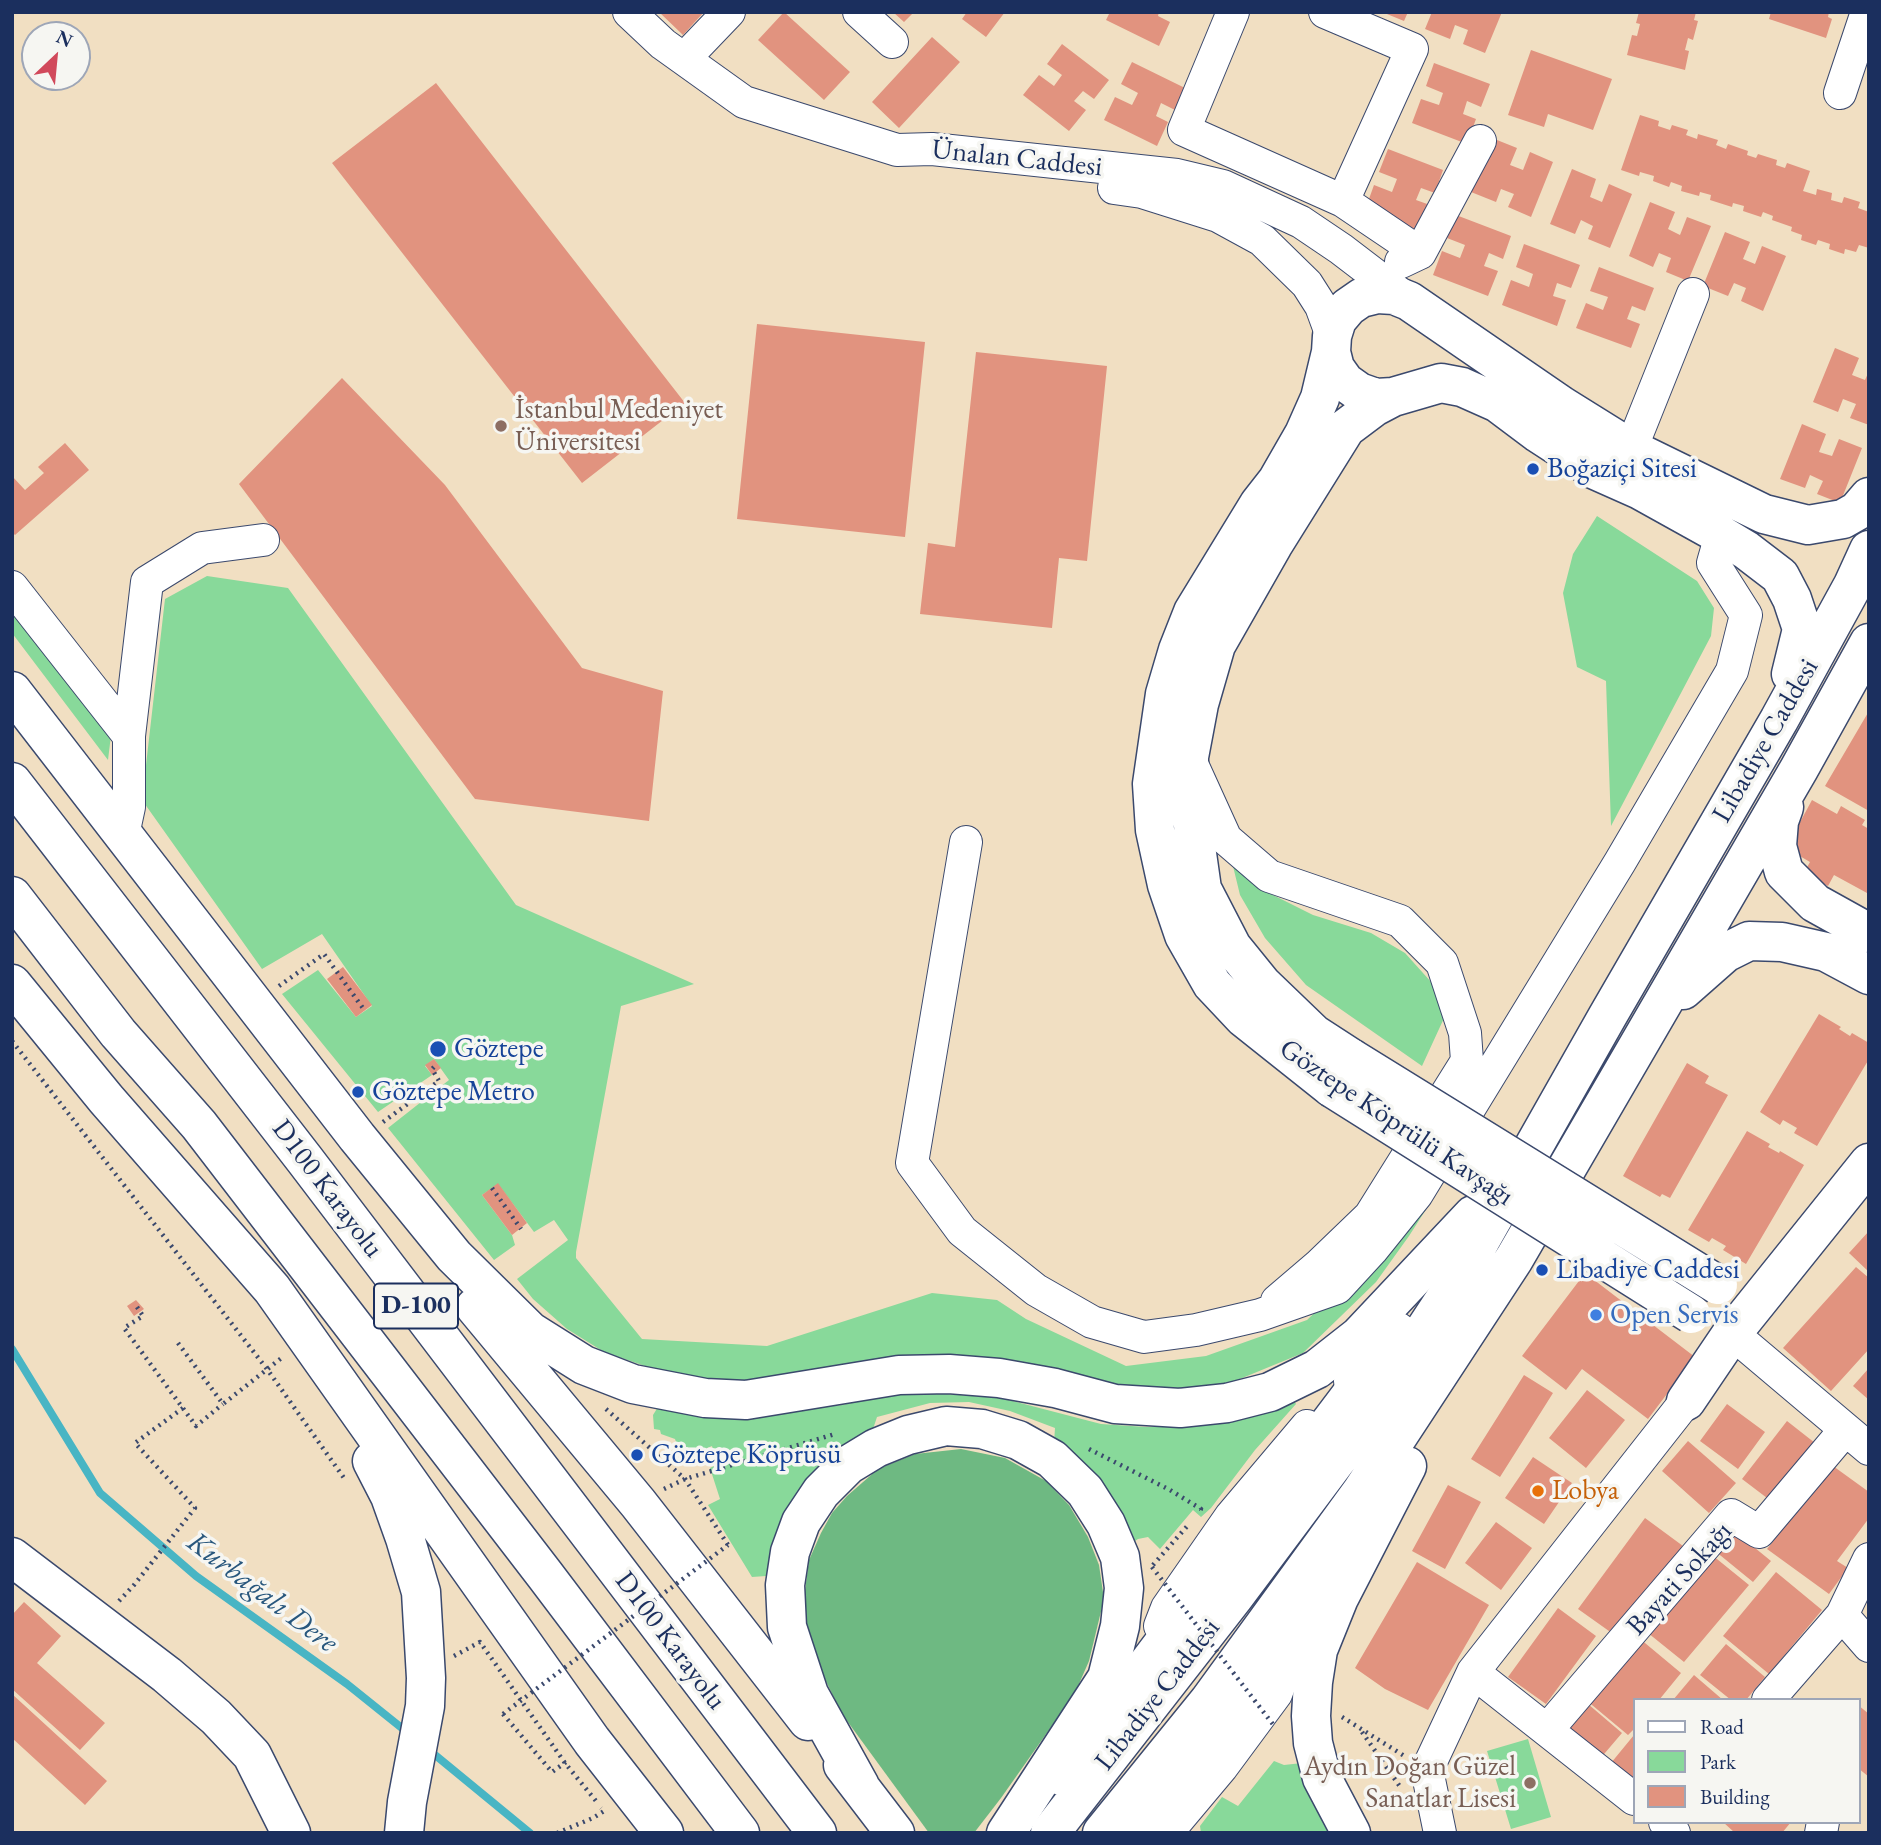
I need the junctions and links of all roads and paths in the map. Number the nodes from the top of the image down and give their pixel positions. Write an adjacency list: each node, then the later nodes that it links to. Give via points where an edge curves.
1 (629, 12): 8 (street, Ünalan Caddesi)
2 (729, 12): 8 (street)
3 (859, 12): 7 (street)
4 (1233, 12): 12 (street, via 1184,130)
5 (1325, 12): 12 (street, via 1412,49)
6 (1867, 12): 9 (street)
7 (892, 42)
8 (684, 59): 11 (street, Ünalan Caddesi, via 744,102)
9 (1840, 93)
10 (1480, 141): 13 (street)
11 (897, 150): 14 (street, Ünalan Caddesi, via 972,153 1177,176 1223,186 1301,222); 17 (street, via 958,169 1142,192 1219,216 1262,240 1307,284 1321,306)
12 (1343, 201): 13 (street)
13 (1420, 253): 14 (street)
14 (1374, 274): 16 (street, Ünalan Caddesi)
15 (1693, 293): 19 (street)
16 (1415, 306): 17 (main road, via 1394,295 1362,298 1337,320); 18 (main road, via 1433,331 1434,354 1421,383); 19 (main road)
17 (1331, 344): 18 (main road, via 1335,368 1359,393 1376,398); 45 (main road, Göztepe Köprülü Kavşağı, via 1320,398 1304,434 1193,612 1165,694 1152,784 1155,830 1167,886 1184,935 1212,984 1244,1018)
18 (1401, 394): 21 (main road, via 1441,383 1498,402 1595,470); 29 (main road, Göztepe Köprülü Kavşağı, via 1346,428 1273,545 1216,645)
19 (1631, 449): 20 (main road, via 1764,514 1808,525 1843,519)
20 (1869, 497)
21 (1721, 535): 27 (main road, via 1780,576 1802,629); 55 (street, via 1713,564 1746,615 1732,671 1620,862 1416,1194 1380,1241 1337,1288)
22 (263, 540): 28 (street, via 202,548 147,582)
23 (1869, 550): 27 (main road, Libadiye Caddesi)
24 (12, 587): 28 (street)
25 (1869, 643): 30 (main road, Libadiye Caddesi)
26 (12, 691): 32 (main road)
27 (1779, 720): 41 (main road, Libadiye Caddesi)
28 (130, 736): 32 (street, via 129,807)
29 (1189, 757): 45 (main road, Göztepe Köprülü Kavşağı, via 1189,797 1202,889 1232,947 1262,984 1314,1034); 55 (street, via 1226,839 1269,876 1400,921 1442,962 1465,1033 1467,1061 1370,1216)
30 (1799, 769): 35 (main road, via 1779,821 1777,846 1784,872 1815,904); 40 (main road, Libadiye Caddesi)
31 (12, 782): 92 (main road, D100 Karayolu / D-100)
32 (123, 835): 38 (main road)
33 (966, 842): 55 (street, via 912,1163 962,1231 1036,1290 1092,1322 1144,1336)
34 (12, 896): 42 (main road, D-100)
35 (1869, 933)
36 (1869, 975): 40 (main road, via 1826,952 1782,942 1749,942 1725,953)
37 (12, 984): 53 (main road)
38 (254, 1003): 39 (path, via 324,954); 46 (main road)
39 (365, 1011)
40 (1656, 1015): 52 (main road, Libadiye Caddesi)
41 (1607, 1017): 50 (main road); 96 (main road, Libadiye Caddesi, via 1462,1273 1356,1434)
42 (118, 1033): 53 (main road, via 156,1107); 91 (main road, D-100, via 199,1125)
43 (12, 1041): 59 (path)
44 (434, 1067): 46 (path, via 439,1081)
45 (1341, 1073): 56 (main road, Göztepe Köprülü Kavşağı, bridge, via 1692,1314); 56 (main road, Göztepe Köprülü Kavşağı, bridge, via 1718,1285)
46 (357, 1138): 50 (main road, via 454,1256 530,1331 584,1365 633,1384 705,1398 746,1400 899,1375 949,1374 1055,1388 1115,1404 1180,1408 1227,1404 1270,1392 1317,1369 1359,1336); 84 (main road, via 435,1260 638,1503)
47 (1869, 1163): 56 (main road)
48 (492, 1188): 51 (path)
49 (1869, 1197): 56 (main road)
50 (1473, 1215): 95 (main road, via 1399,1329 1141,1673)
51 (521, 1229)
52 (1514, 1259): 66 (main road); 97 (main road, Libadiye Caddesi, via 1362,1491 1209,1701)
53 (271, 1289): 57 (main road)
54 (137, 1307): 62 (path, via 143,1315 124,1328)
55 (1260, 1315)
56 (1750, 1327): 60 (main road); 64 (street)
57 (307, 1338): 59 (path); 77 (main road, via 385,1486 421,1592); 90 (main road, via 592,1741)
58 (178, 1343): 61 (path)
59 (267, 1369): 61 (path); 67 (path)
60 (1686, 1401): 78 (street)
61 (223, 1404): 62 (path, via 196,1426)
62 (183, 1408): 71 (path, via 135,1443 195,1508)
63 (606, 1408): 83 (path, bridge, via 685,1479 727,1545 503,1714)
64 (1844, 1430): 65 (street); 82 (street, Bayati Sokağı, via 1759,1532 1731,1515)
65 (1869, 1449)
66 (1407, 1466): 72 (main road); 100 (main road, via 1339,1598 1318,1650 1313,1682 1313,1743 1322,1777)
67 (350, 1486)
68 (1201, 1509): 80 (path, bridge, via 1152,1567)
69 (12, 1556): 88 (main road, via 216,1717 252,1755)
70 (1869, 1559): 73 (street)
71 (134, 1585)
72 (1306, 1615): 98 (main road); 99 (street, via 1276,1694 1222,1767 1175,1824)
73 (1842, 1615): 76 (street); 79 (street)
74 (473, 1632): 75 (path)
75 (480, 1642): 77 (path); 89 (path, via 604,1811)
76 (1869, 1646)
77 (435, 1669): 87 (main road)
78 (1473, 1672): 82 (street); 101 (street, via 1427,1770)
79 (1770, 1698)
80 (1275, 1727)
81 (1360, 1728): 85 (path)
82 (1547, 1730): 86 (street)
83 (552, 1773)
84 (860, 1786): 93 (main road); 94 (main road, via 808,1694 787,1627 785,1585 801,1522 821,1492 848,1465 908,1435 947,1426 982,1429 1018,1440 1052,1459 1085,1491 1120,1557 1124,1588 1107,1678)
85 (1407, 1796)
86 (1632, 1797)
87 (406, 1817)
88 (285, 1830)
89 (557, 1833)
90 (664, 1833)
91 (740, 1833)
92 (817, 1833)
93 (895, 1833)
94 (1006, 1833)
95 (1014, 1833)
96 (1050, 1833)
97 (1102, 1833)
98 (1143, 1833)
99 (1162, 1833)
100 (1351, 1833)
101 (1440, 1833)

